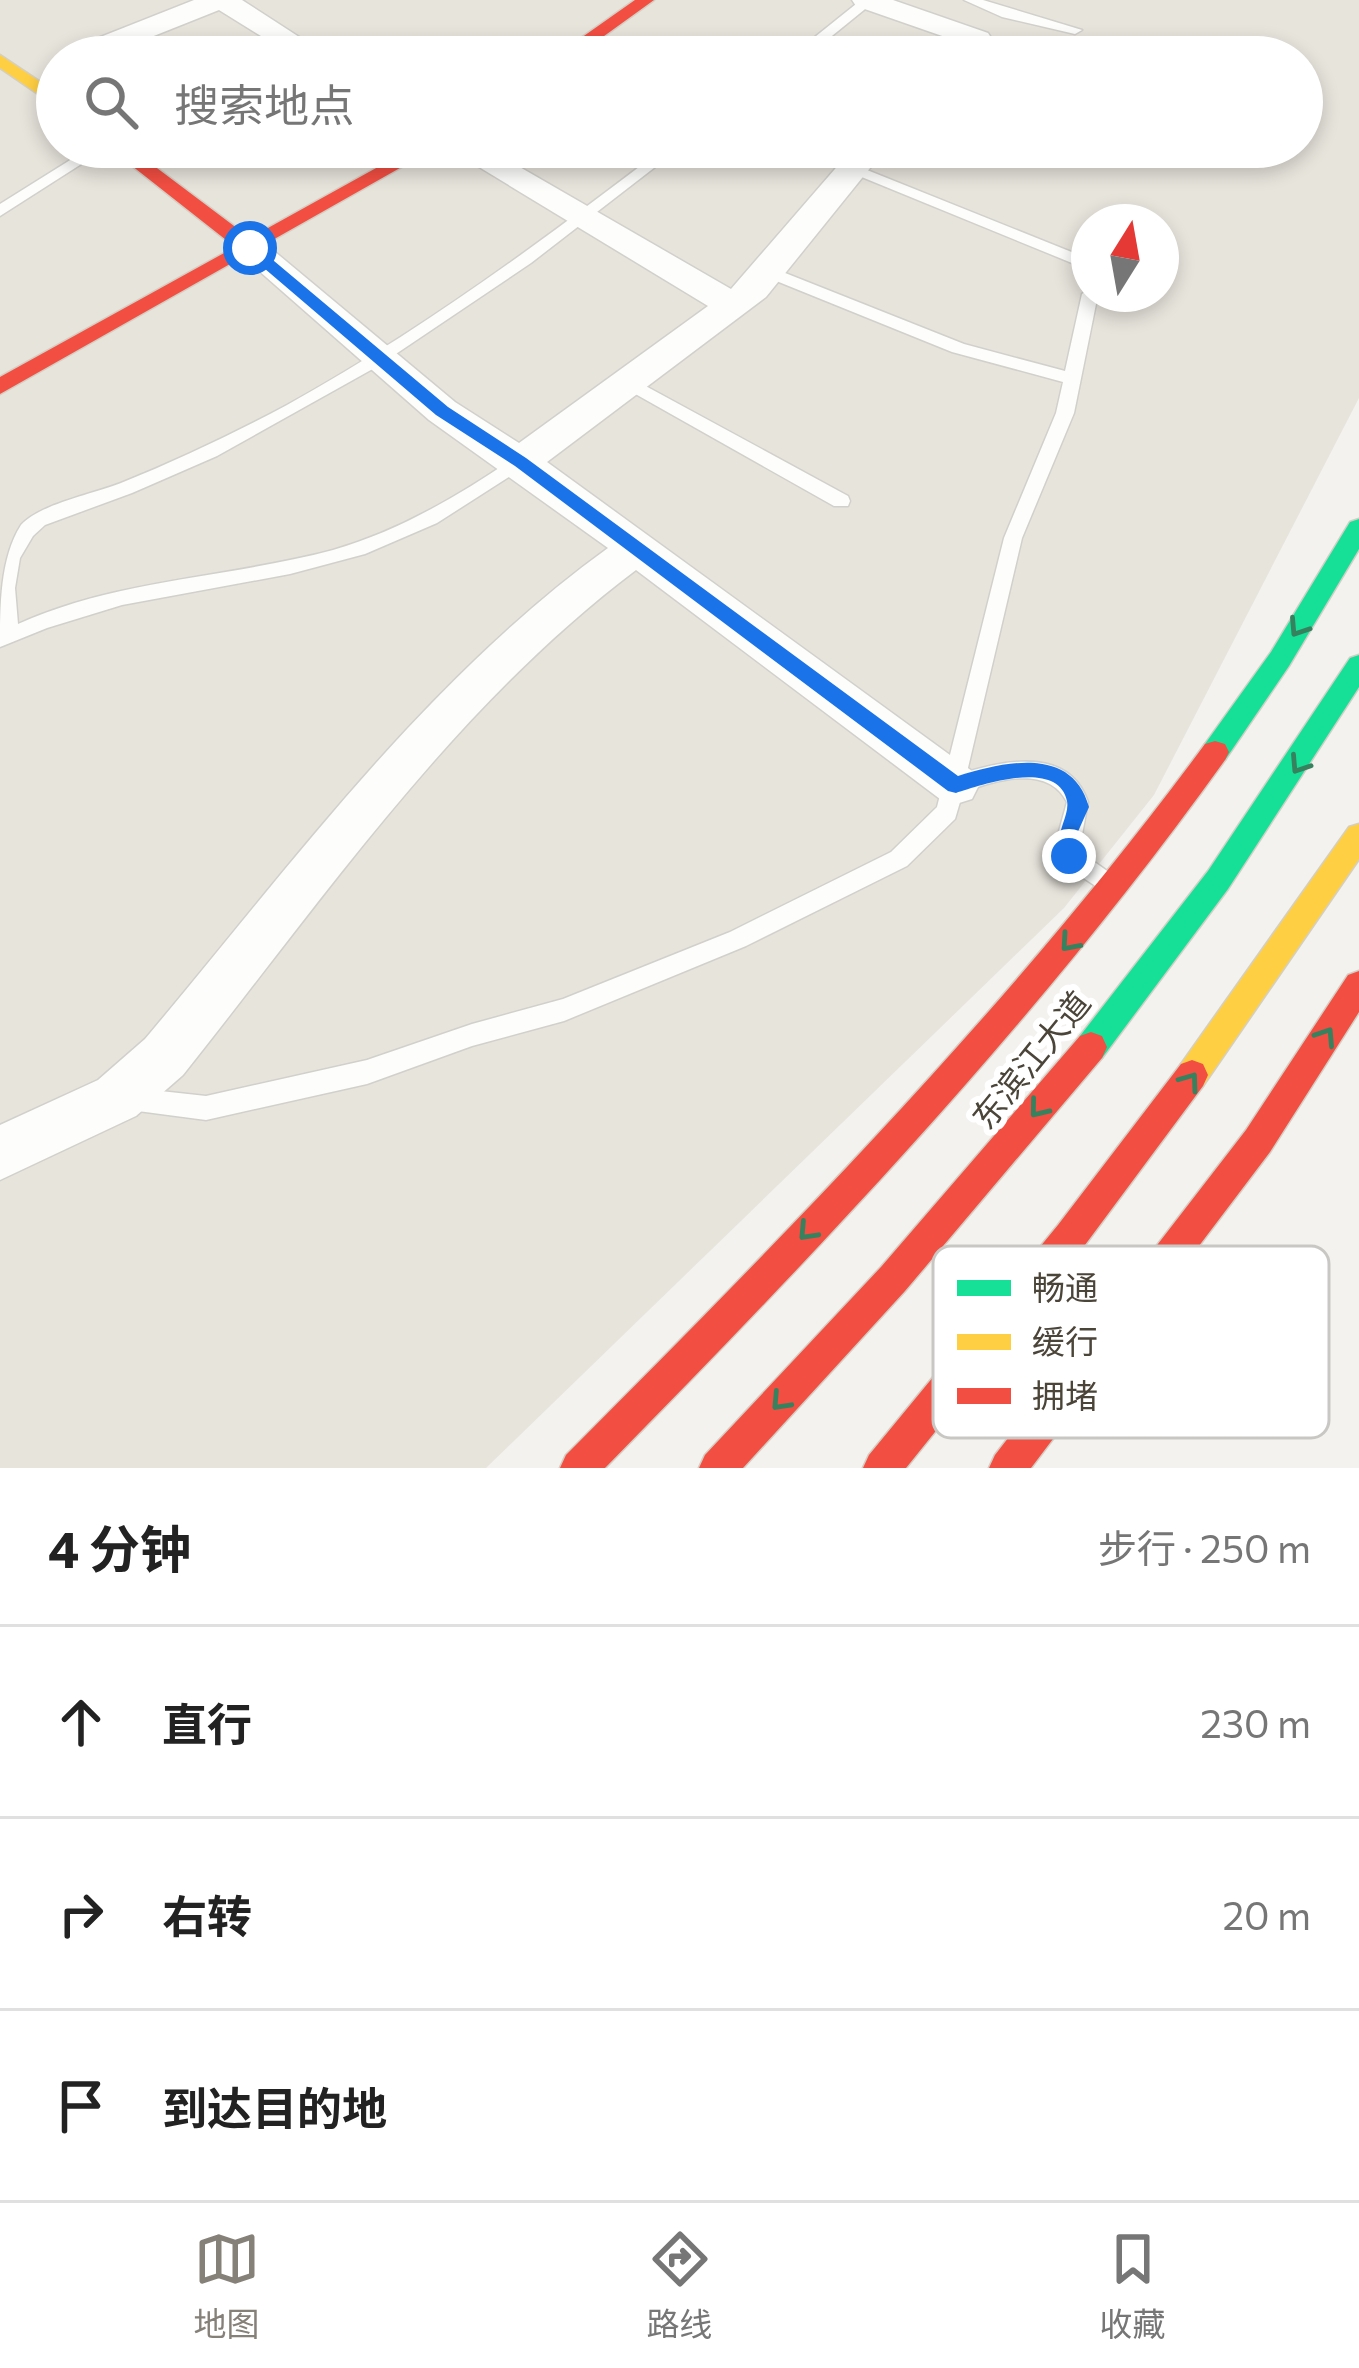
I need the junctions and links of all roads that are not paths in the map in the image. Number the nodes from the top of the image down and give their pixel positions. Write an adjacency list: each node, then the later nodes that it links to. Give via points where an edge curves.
1 (220, 0): 7 (street); 8 (street)
2 (646, 0): 9 (main road)
3 (867, 0): 10 (lane); 11 (street)
4 (971, 0): 5 (lane)
5 (1007, 14): 6 (lane); 12 (street)
6 (1075, 30)
7 (129, 36)
8 (280, 36)
9 (593, 36)
10 (823, 36)
11 (943, 36)
12 (982, 36)
13 (67, 168): 20 (lane)
14 (145, 168): 22 (main road)
15 (391, 168): 22 (main road)
16 (497, 168): 21 (street)
17 (647, 168): 21 (lane)
18 (853, 168): 24 (street)
19 (882, 168): 23 (lane, via 988,227)
20 (0, 211)
21 (581, 219): 25 (street); 27 (lane)
22 (250, 248): 27 (street); 30 (main road)
23 (1071, 258)
24 (770, 272): 25 (street); 28 (lane, via 958,348)
25 (734, 306): 29 (street)
26 (1086, 312): 28 (lane)
27 (380, 361): 31 (street); 35 (lane, via 178,468 38,520 24,531 1,584)
28 (1072, 380): 37 (lane, via 1013,538)
29 (629, 382): 31 (street); 32 (lane)
30 (0, 387)
31 (520, 462): 34 (street); 35 (lane, via 453,510 386,539 329,558 112,600)
32 (841, 501)
33 (1359, 528): 39 (main road, one-way to 39, via 1229,734)
34 (637, 548): 37 (street); 41 (street, via 553,610 442,716 164,1057)
35 (5, 638)
36 (1359, 665): 48 (main road, 东滨江大道, one-way to 48, via 1301,764 1181,932 1010,1145)
37 (956, 785): 39 (lane, via 1006,770 1060,778 1078,807 1066,836 1069,856); 41 (lane, via 946,812 899,859 739,939 564,1010 368,1072 206,1108)
38 (1359, 836): 43 (main road, one-way to 38, via 1258,987)
39 (1113, 889): 47 (main road, one-way to 47, via 929,1102)
40 (1359, 985): 44 (main road, one-way to 40, via 1258,1141)
41 (117, 1098): 42 (street)
42 (0, 1153)
43 (1064, 1246)
44 (1178, 1246)
45 (933, 1406): 49 (main road, one-way to 45)
46 (1031, 1438): 50 (main road, one-way to 46)
47 (579, 1468)
48 (718, 1468)
49 (882, 1468)
50 (1008, 1468)

